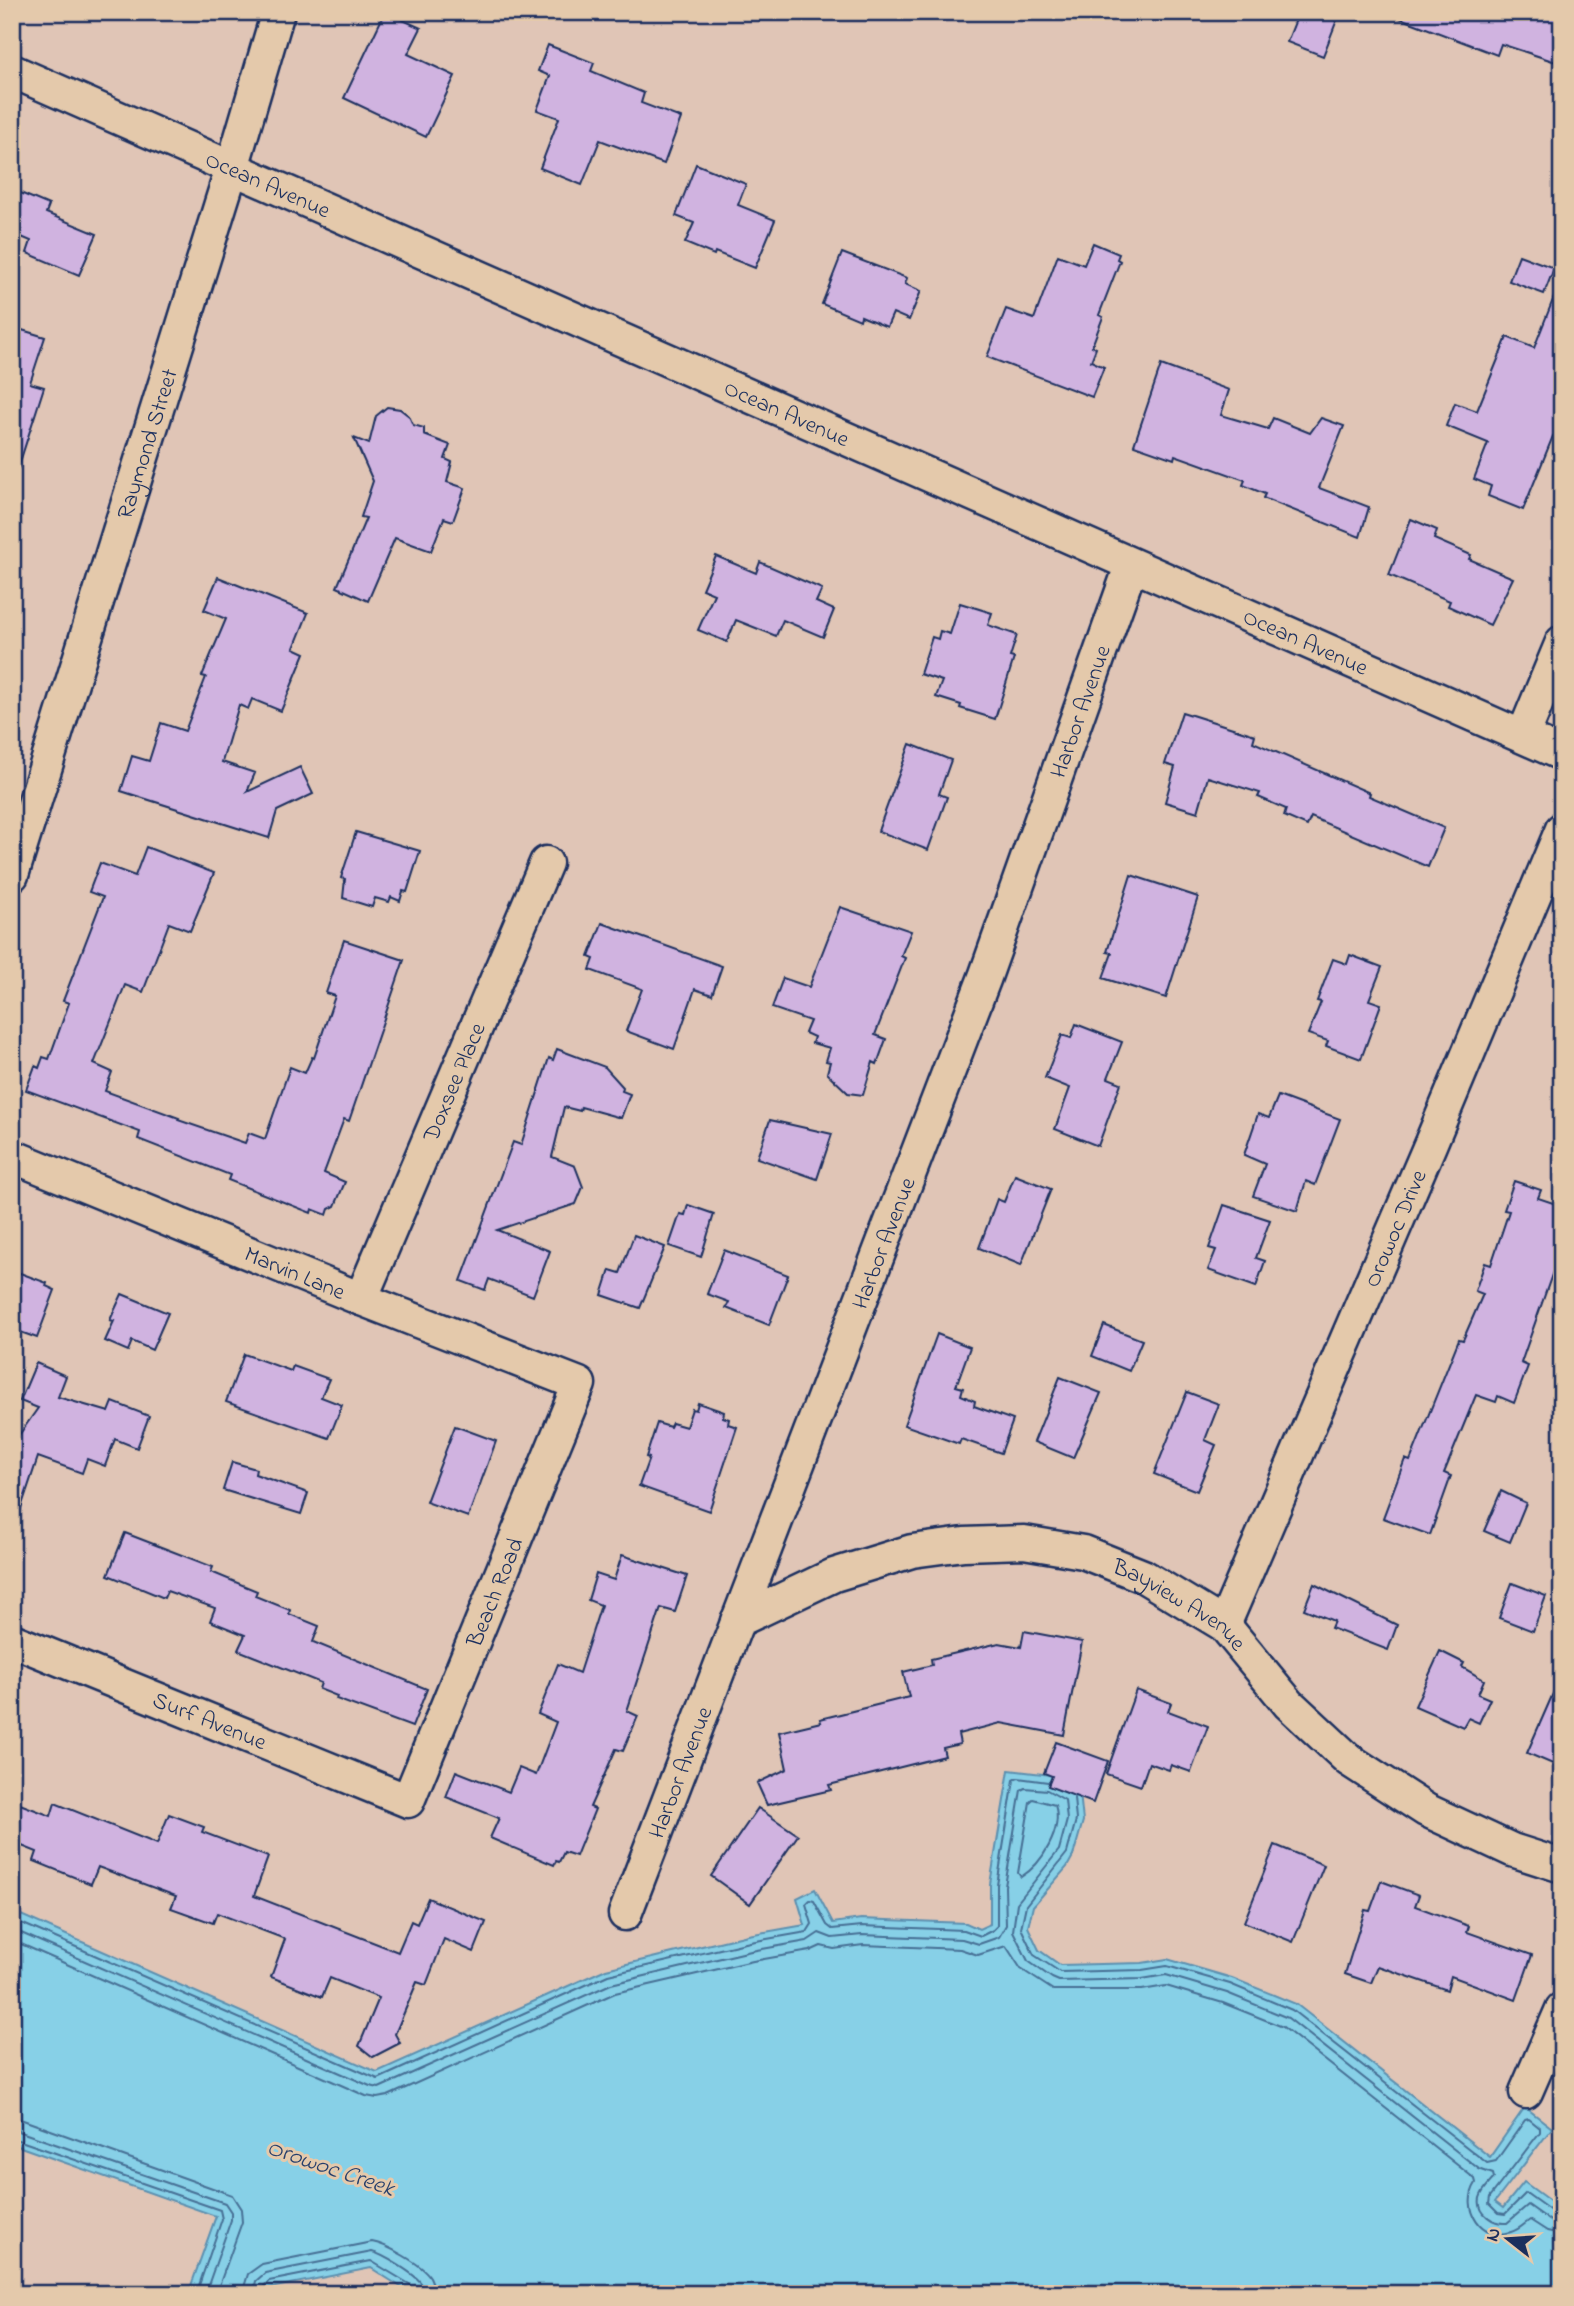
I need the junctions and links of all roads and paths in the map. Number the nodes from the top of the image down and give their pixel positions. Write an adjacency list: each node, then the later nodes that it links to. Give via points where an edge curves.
1 (278, 12): 3 (street, Raymond Street)
2 (12, 71): 3 (street, Ocean Avenue)
3 (232, 168): 4 (street, Ocean Avenue); 10 (street, Raymond Street)
4 (1131, 566): 6 (street, Ocean Avenue); 14 (street, Harbor Avenue, via 985,977)
5 (1562, 642): 6 (street)
6 (1523, 736): 7 (street, Ocean Avenue)
7 (1562, 754)
8 (1562, 829): 15 (street, Orowoc Drive)
9 (546, 863): 12 (street, Doxsee Place)
10 (12, 875)
11 (12, 1156): 12 (street, Marvin Lane)
12 (361, 1299): 13 (street, Marvin Lane)
13 (579, 1384): 17 (street, Beach Road)
14 (737, 1621): 15 (street, Bayview Avenue, via 834,1575 912,1551 1024,1542 1083,1552 1143,1576); 19 (street, Harbor Avenue)
15 (1224, 1625): 18 (street, Bayview Avenue, via 1289,1704 1349,1760 1426,1810 1512,1850)
16 (12, 1640): 17 (street, Surf Avenue)
17 (408, 1801)
18 (1562, 1866)
19 (625, 1914)
20 (1562, 2009): 21 (street)
21 (1526, 2092)

